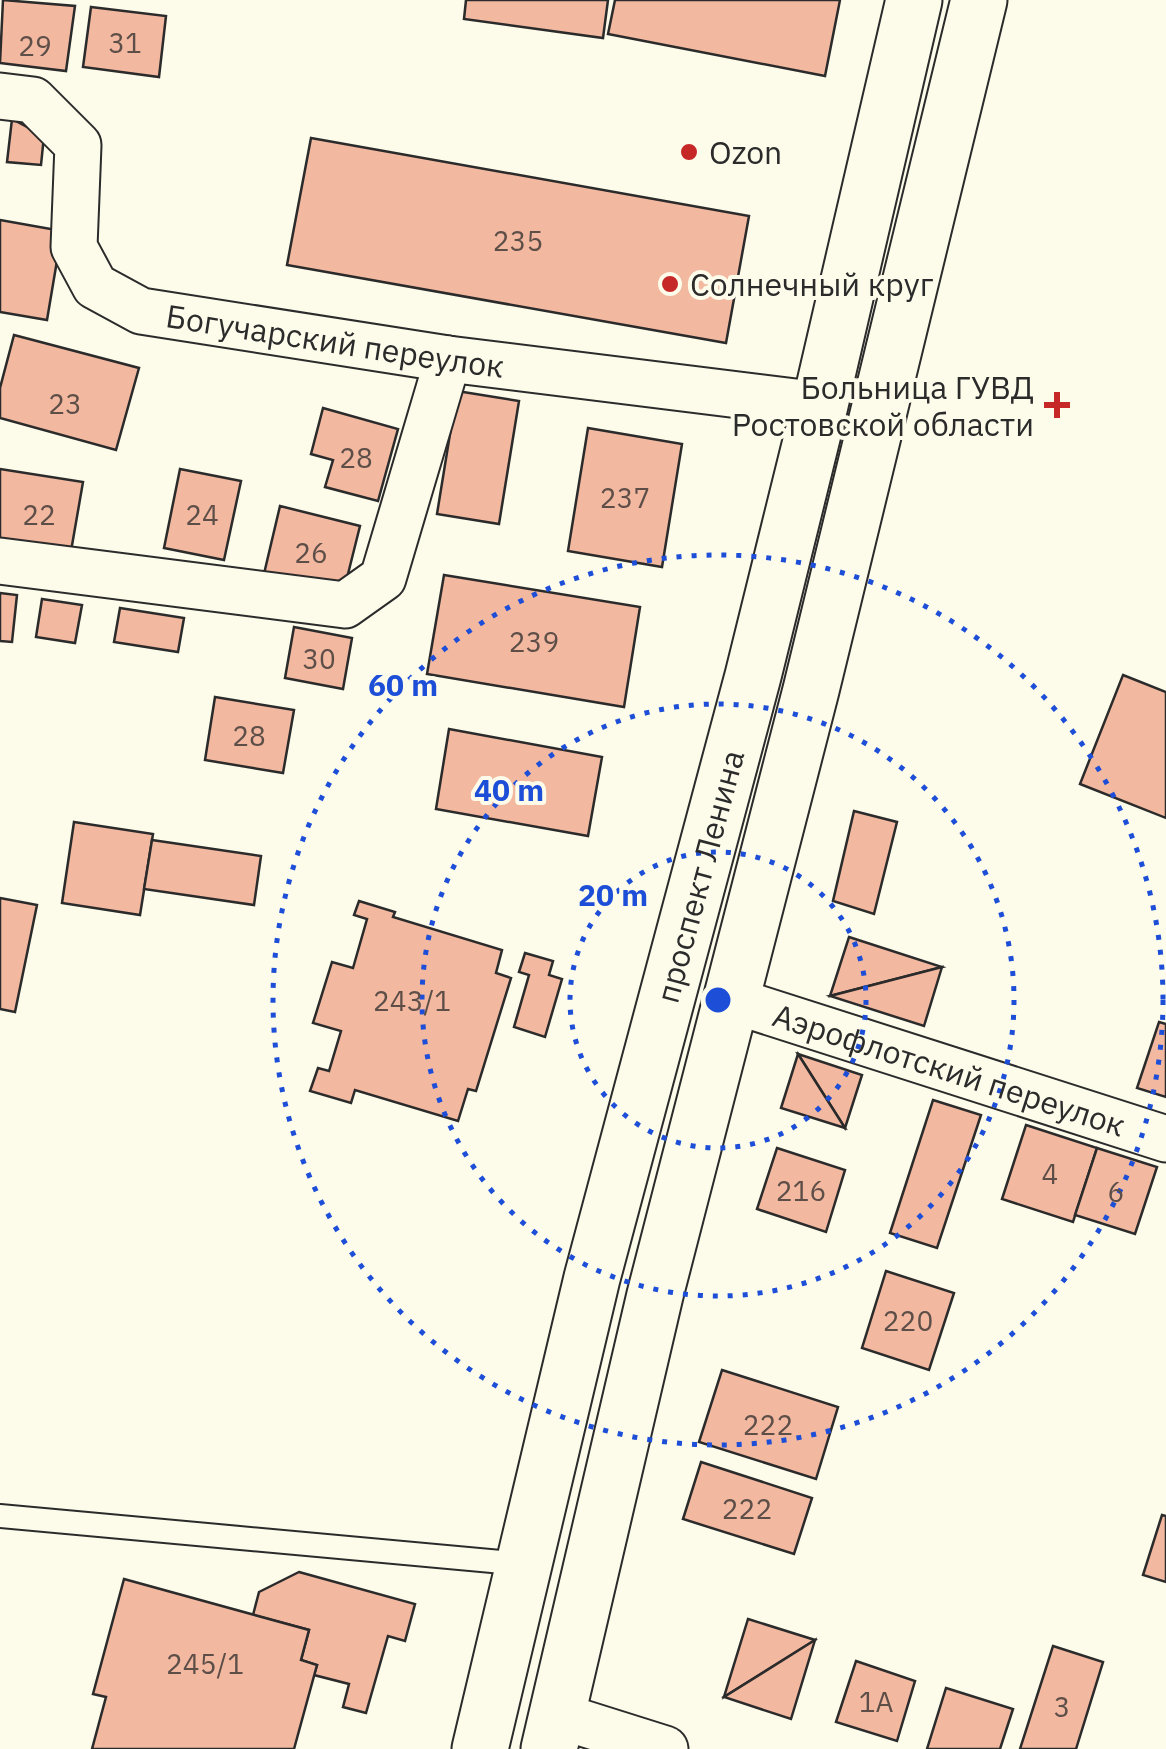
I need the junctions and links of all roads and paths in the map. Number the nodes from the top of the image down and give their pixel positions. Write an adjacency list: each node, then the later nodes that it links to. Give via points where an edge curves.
1 (914, 0): 5 (main road, проспект Ленина)
2 (979, 0): 7 (main road, проспект Ленина)
3 (0, 96): 4 (street, Богучарский переулок, via 32,100 78,145 74,247 95,286 141,311)
4 (448, 359): 5 (street, Богучарский переулок); 6 (street, via 383,578 345,605)
5 (820, 405): 10 (main road, проспект Ленина)
6 (0, 561)
7 (732, 1000): 8 (street, Аэрофлотский переулок); 11 (main road, проспект Ленина)
8 (1166, 1139)
9 (0, 1516): 10 (lane)
10 (524, 1564): 12 (main road, проспект Ленина)
11 (553, 1732): 13 (street)
12 (480, 1749)
13 (665, 1749)

